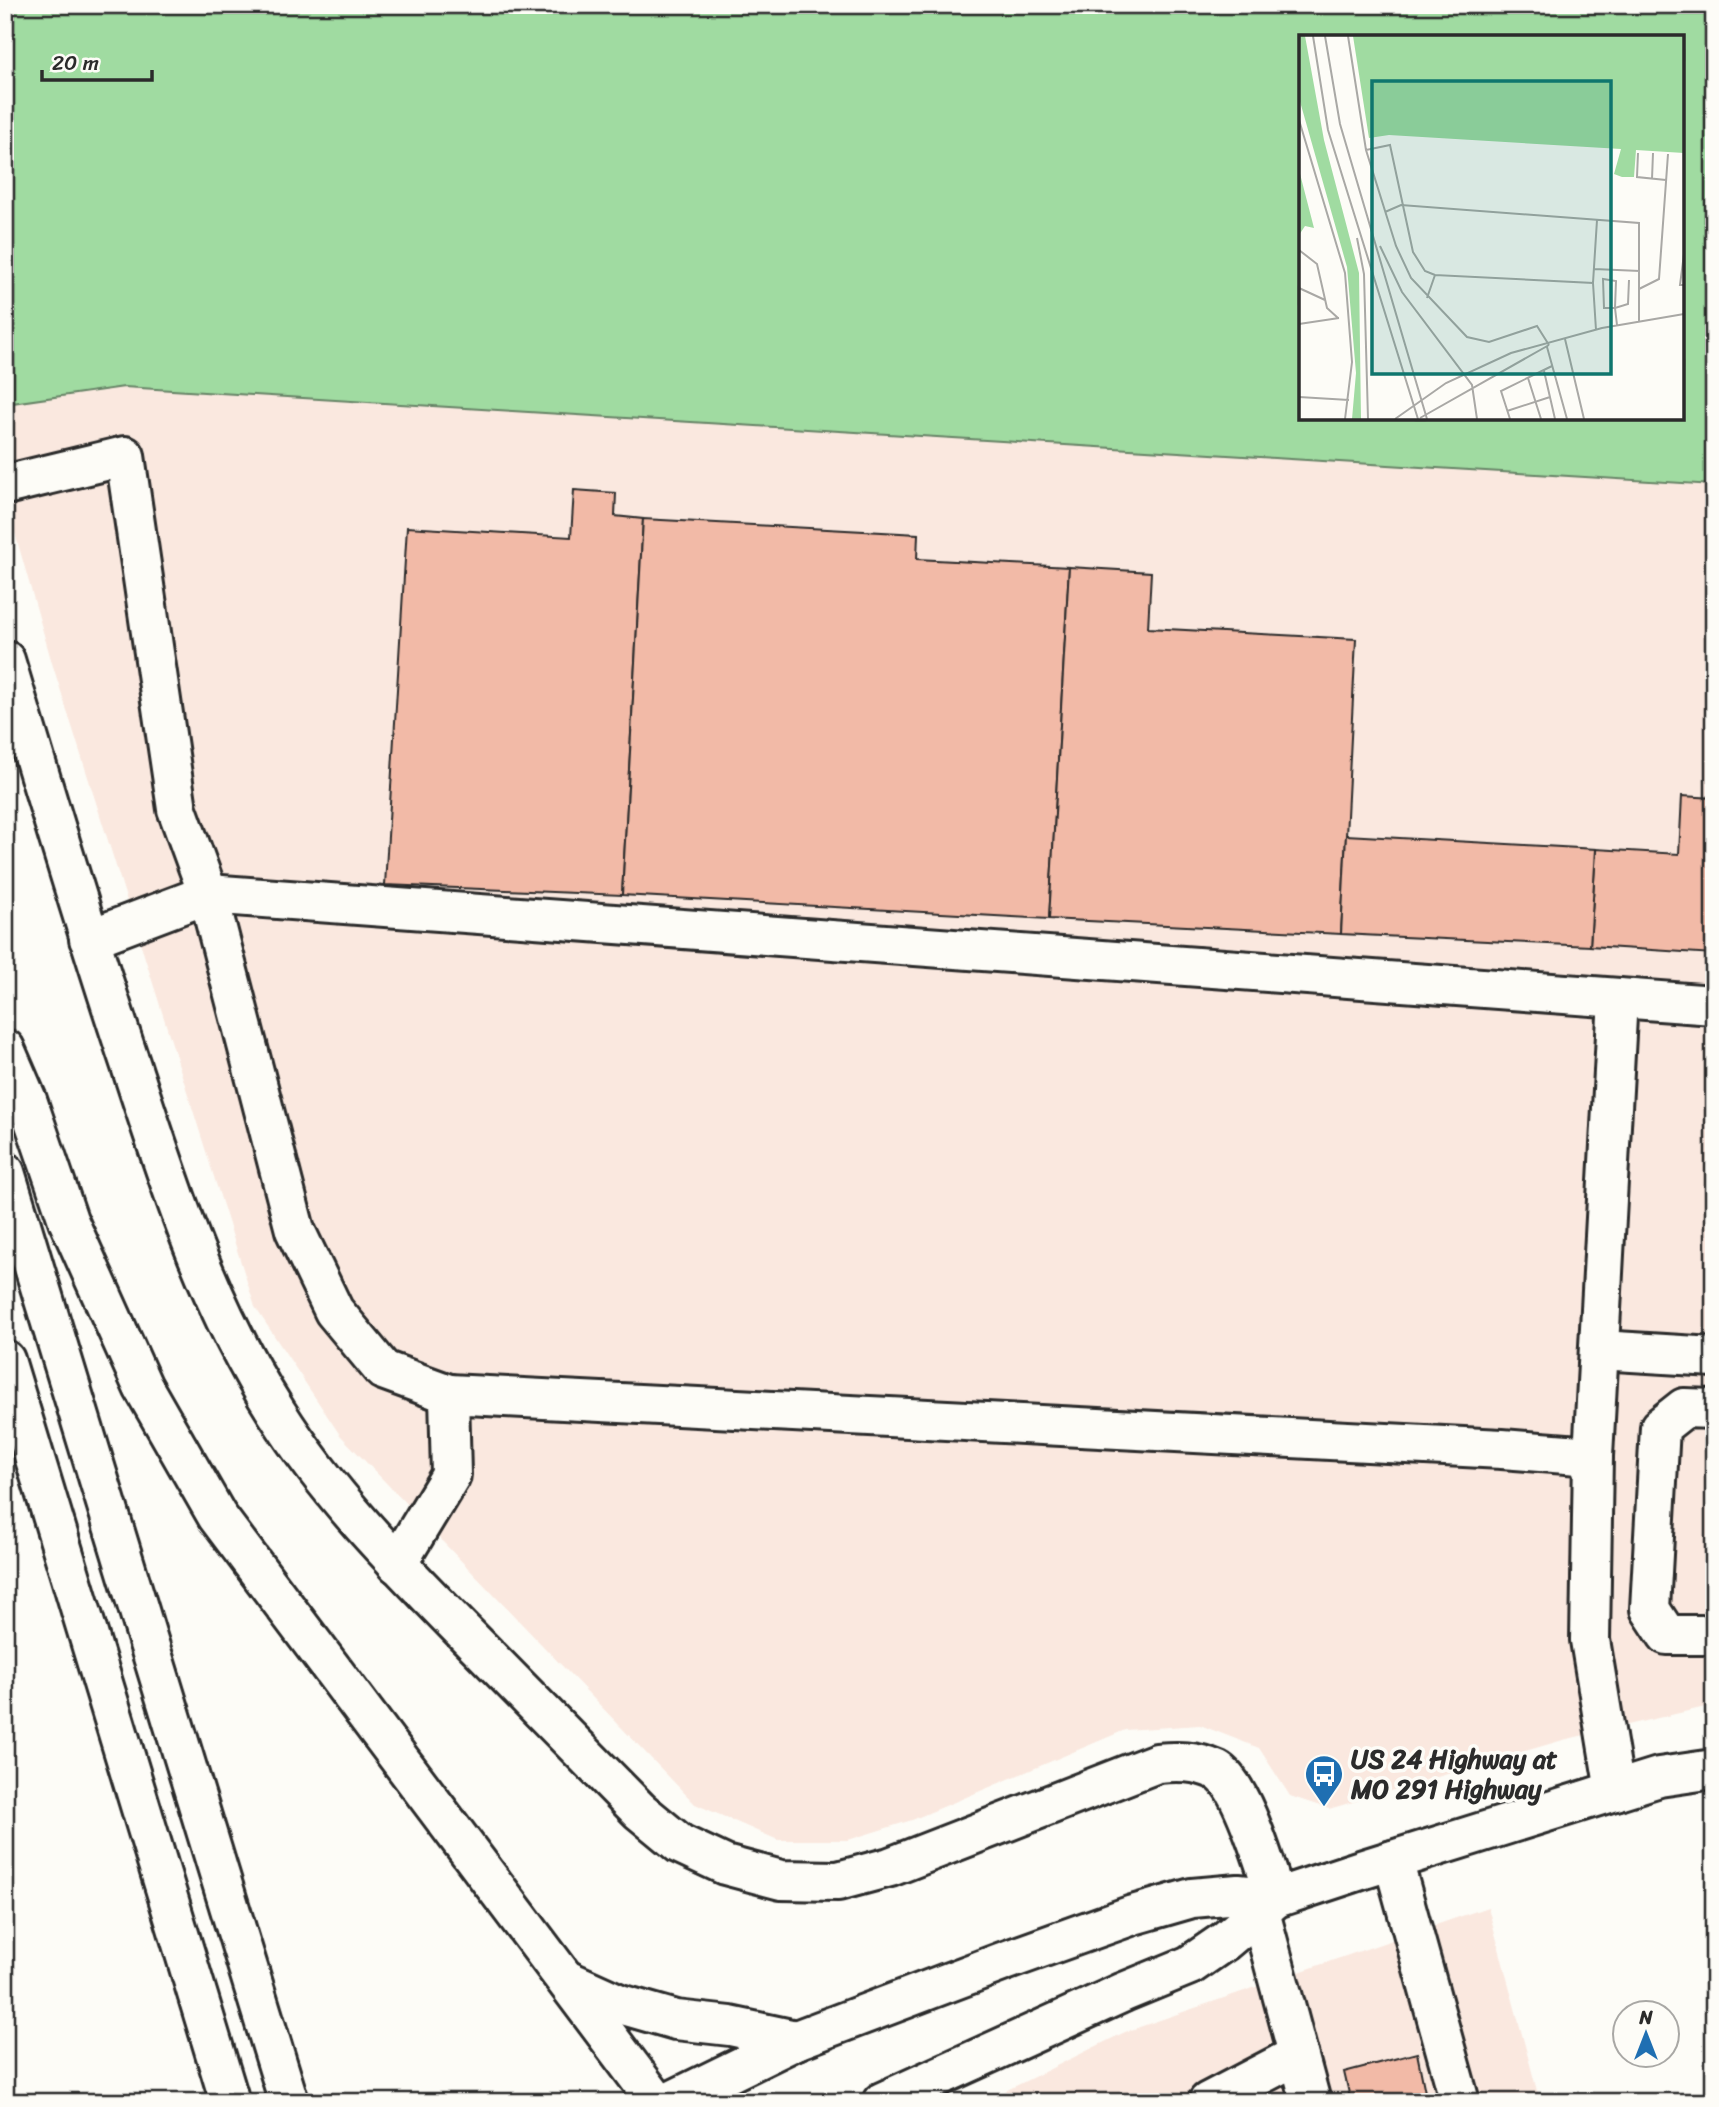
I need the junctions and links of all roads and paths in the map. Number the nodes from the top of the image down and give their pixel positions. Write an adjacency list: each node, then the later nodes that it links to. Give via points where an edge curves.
1 (5, 485): 3 (main road, via 125,456 177,809)
2 (5, 660): 4 (main road)
3 (208, 894): 4 (main road); 5 (main road); 12 (main road, via 295,1230 334,1311 383,1370)
4 (89, 939): 15 (main road, via 169,1185 239,1351 323,1479)
5 (1618, 998): 6 (main road); 9 (main road)
6 (1714, 1005)
7 (5, 1049): 21 (main road, via 68,1220 143,1387 217,1516)
8 (5, 1172): 26 (main road)
9 (1599, 1350): 10 (main road); 14 (main road)
10 (1714, 1357)
11 (5, 1360): 25 (main road)
12 (449, 1394): 14 (main road); 15 (main road, via 451,1475)
13 (1714, 1409): 16 (main road, via 1684,1408 1660,1427 1650,1609 1667,1635)
14 (1593, 1456): 18 (main road, via 1590,1640)
15 (397, 1564): 20 (main road, via 640,1811 680,1844 725,1866 781,1880 838,1881 890,1867 1157,1763 1188,1761 1219,1771 1244,1804)
16 (1714, 1635)
17 (1714, 1769): 18 (main road, via 1659,1777)
18 (1615, 1791): 19 (main road)
19 (1393, 1860): 20 (main road); 31 (main road)
20 (1268, 1905): 22 (main road, via 1238,1894 1192,1898 990,1966); 23 (main road); 29 (main road, via 1190,1965)
21 (565, 1979): 22 (main road, via 620,2004 676,2020); 27 (main road)
22 (796, 2040): 28 (main road)
23 (1298, 2055): 24 (main road); 30 (main road)
24 (1228, 2097)
25 (230, 2102)
26 (289, 2102)
27 (657, 2102)
28 (669, 2102)
29 (882, 2102)
30 (1311, 2102)
31 (1460, 2102)

